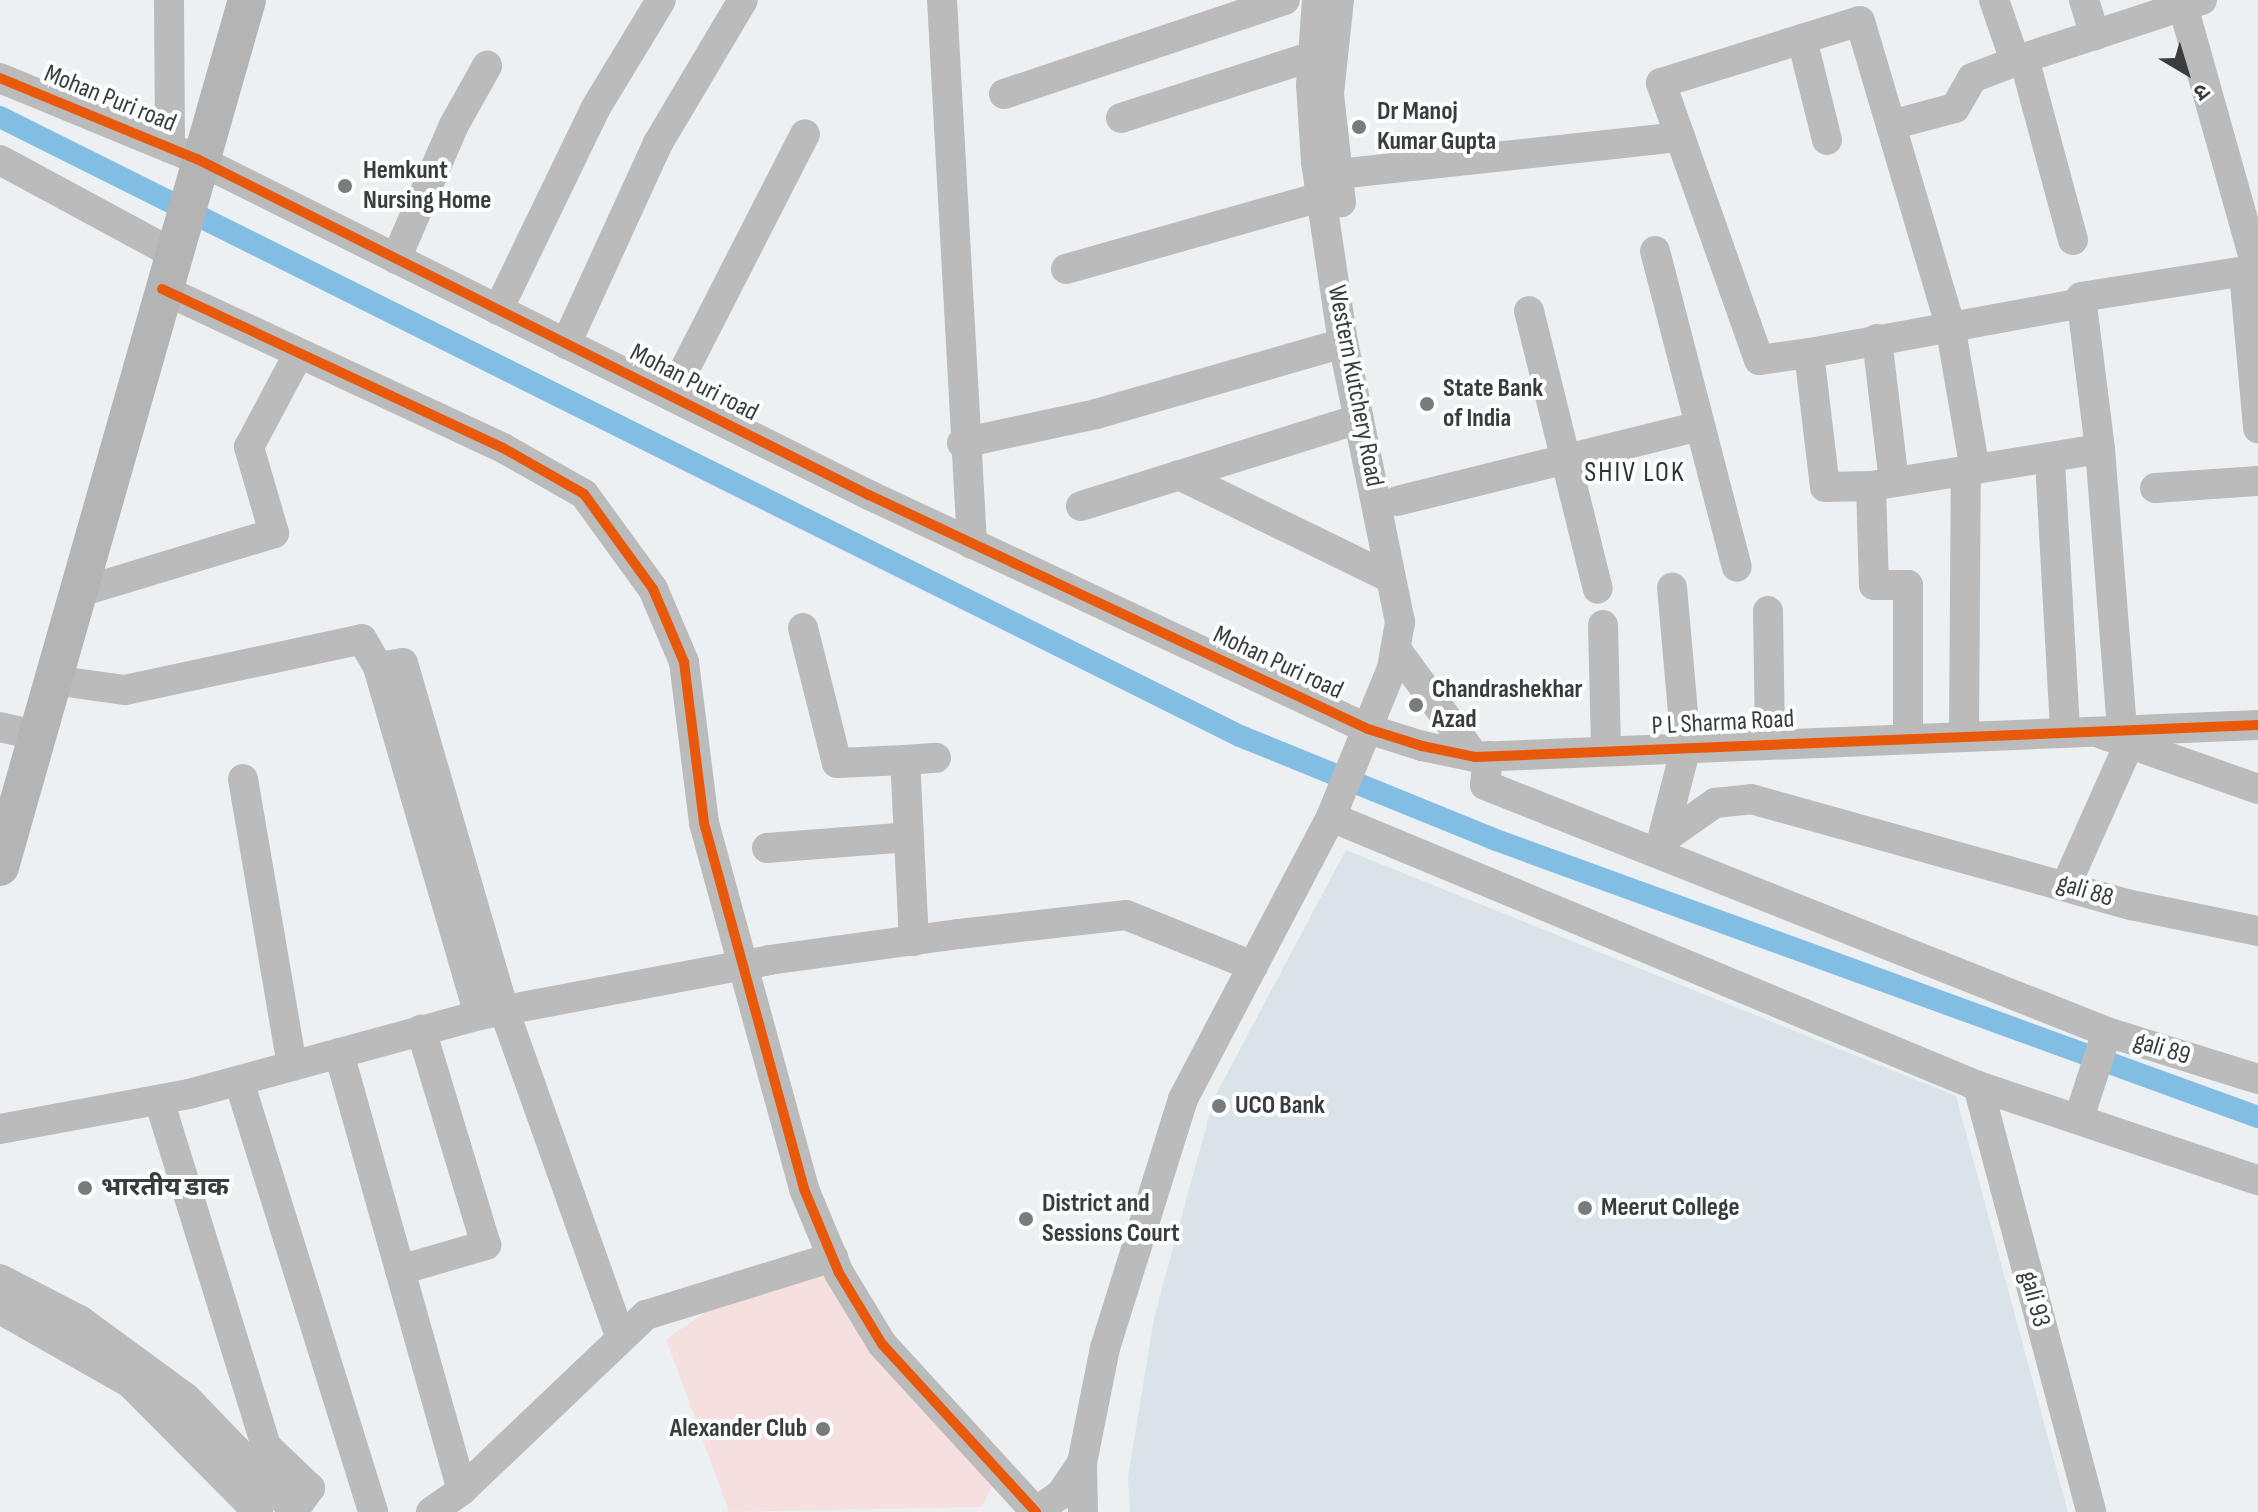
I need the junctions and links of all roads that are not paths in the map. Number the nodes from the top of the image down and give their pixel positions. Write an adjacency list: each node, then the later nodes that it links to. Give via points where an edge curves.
1 (169, 0): 27 (street)
2 (233, 0): 27 (main road)
3 (247, 0): 27 (main road)
4 (661, 0): 37 (street, via 595,109)
5 (743, 0): 42 (street, via 658,143)
6 (942, 0): 50 (street)
7 (1285, 0): 20 (street)
8 (1317, 0): 16 (street, Western Kutchery Road)
9 (1339, 0): 28 (street, via 1329,94)
10 (1994, 0): 17 (street, via 2014,58)
11 (2084, 0): 14 (street)
12 (2189, 2): 13 (street); 34 (street)
13 (2135, 10): 14 (street)
14 (2095, 35): 17 (street)
15 (1802, 39): 22 (street, via 1860,21); 24 (street, via 1661,83); 25 (street)
16 (1313, 56): 21 (street); 28 (street, Western Kutchery Road)
17 (2024, 58): 22 (street, via 1972,78 1955,108); 29 (street)
18 (487, 66): 32 (street, via 454,125)
19 (0, 78): 27 (street, Mohan Puri road)
20 (1004, 94)
21 (1121, 118)
22 (1891, 125): 39 (street)
23 (805, 134): 46 (street)
24 (1680, 137): 28 (street); 44 (street, via 1759,360)
25 (1827, 140)
26 (0, 160): 30 (street)
27 (184, 166): 30 (main road); 32 (street, Mohan Puri road)
28 (1330, 186): 33 (street); 41 (street, Western Kutchery Road); 59 (street)
29 (2073, 240)
30 (167, 246): 35 (main road); 45 (main road)
31 (1655, 251): 48 (street)
32 (396, 259): 37 (street, Mohan Puri road)
33 (1066, 269)
34 (2253, 271): 36 (street, via 2081,297); 49 (street)
35 (162, 289): 43 (street); 45 (main road)
36 (2082, 303): 39 (street); 51 (street)
37 (498, 310): 42 (street, Mohan Puri road)
38 (1529, 311): 52 (street)
39 (1950, 325): 40 (street); 54 (street)
40 (1877, 339): 44 (street); 57 (street)
41 (1343, 343): 47 (street, Western Kutchery Road); 50 (street, via 1096,414)
42 (566, 344): 46 (street, Mohan Puri road)
43 (299, 353): 66 (street, via 249,447 274,533); 95 (street, via 584,494 653,589 684,662 704,823)
44 (1809, 353): 57 (street, via 1825,487)
45 (125, 396): 66 (main road); 75 (main road)
46 (671, 396): 61 (street, Mohan Puri road)
47 (1359, 419): 55 (street); 63 (street, Western Kutchery Road)
48 (1697, 427): 52 (street); 62 (street)
49 (2258, 428)
50 (962, 443): 61 (street)
51 (2100, 449): 53 (street); 77 (street)
52 (1566, 460): 59 (street); 65 (street)
53 (2050, 461): 54 (street); 74 (street)
54 (1970, 470): 57 (street); 76 (street)
55 (1179, 475): 60 (street); 63 (street)
56 (2258, 481): 58 (street)
57 (1882, 484): 78 (street, via 1874,585 1908,585)
58 (2155, 488)
59 (1397, 501): 63 (street, via 1407,576)
60 (1081, 506)
61 (972, 544): 73 (street, Mohan Puri road)
62 (1737, 567)
63 (1392, 588): 70 (street, Western Kutchery Road)
64 (1672, 588): 80 (street)
65 (1598, 589)
66 (77, 593): 71 (main road)
67 (1768, 611): 79 (street)
68 (1603, 625): 81 (street)
69 (803, 628): 84 (street, via 837,763)
70 (1396, 649): 73 (street, Western Kutchery Road); 82 (street)
71 (53, 680): 91 (main road); 97 (street, via 125,690 362,639 378,667)
72 (2258, 725): 77 (street, P L Sharma Road)
73 (1368, 729): 82 (street, P L Sharma Road); 88 (street, Western Kutchery Road)
74 (2075, 729): 76 (street, P L Sharma Road); 77 (street, P L Sharma Road)
75 (10, 730): 87 (main road)
76 (1964, 734): 78 (street, P L Sharma Road)
77 (2126, 736): 86 (street); 92 (street)
78 (1908, 737): 79 (street, P L Sharma Road)
79 (1770, 743): 80 (street, P L Sharma Road)
80 (1686, 747): 81 (street, P L Sharma Road); 92 (street, gali 88, via 1662,840 1715,803 1751,799)
81 (1606, 751): 82 (street, P L Sharma Road)
82 (1482, 756): 99 (street, via 1485,785)
83 (936, 758): 84 (street)
84 (905, 760): 89 (street)
85 (243, 779): 101 (street)
86 (2258, 789)
87 (0, 803)
88 (1335, 806): 96 (street, Western Kutchery Road); 104 (street)
89 (909, 837): 90 (street); 94 (street)
90 (767, 848)
91 (0, 867)
92 (2066, 885): 93 (street, gali 88)
93 (2258, 931)
94 (914, 941): 95 (street); 96 (street, via 1126,915)
95 (741, 965): 97 (street); 109 (street, via 804,1189)
96 (1253, 966): 114 (street, Western Kutchery Road, via 1183,1099 1105,1348)
97 (492, 1013): 98 (street); 113 (street)
98 (421, 1030): 100 (street); 110 (street, via 486,1245)
99 (2107, 1032): 102 (street, gali 89); 106 (street, gali 89)
100 (339, 1053): 101 (street); 110 (street)
101 (292, 1066): 103 (street)
102 (2258, 1079)
103 (239, 1081): 105 (street); 118 (street)
104 (1978, 1086): 106 (street); 122 (street, gali 93)
105 (159, 1100): 107 (street); 116 (street, via 266,1446 310,1488)
106 (2079, 1118): 108 (street)
107 (0, 1129)
108 (2258, 1180)
109 (833, 1257): 113 (street, via 646,1315); 120 (street, via 882,1344)
110 (400, 1270): 115 (street)
111 (0, 1279): 116 (street, via 81,1321 186,1398)
112 (0, 1309): 117 (street, via 130,1383)
113 (620, 1336): 115 (street)
114 (1082, 1463): 120 (street, via 1061,1494); 121 (street)
115 (462, 1490): 119 (street)
116 (295, 1511)
117 (258, 1512)
118 (373, 1512)
119 (431, 1512)
120 (1036, 1512)
121 (1083, 1512)
122 (2091, 1512)

